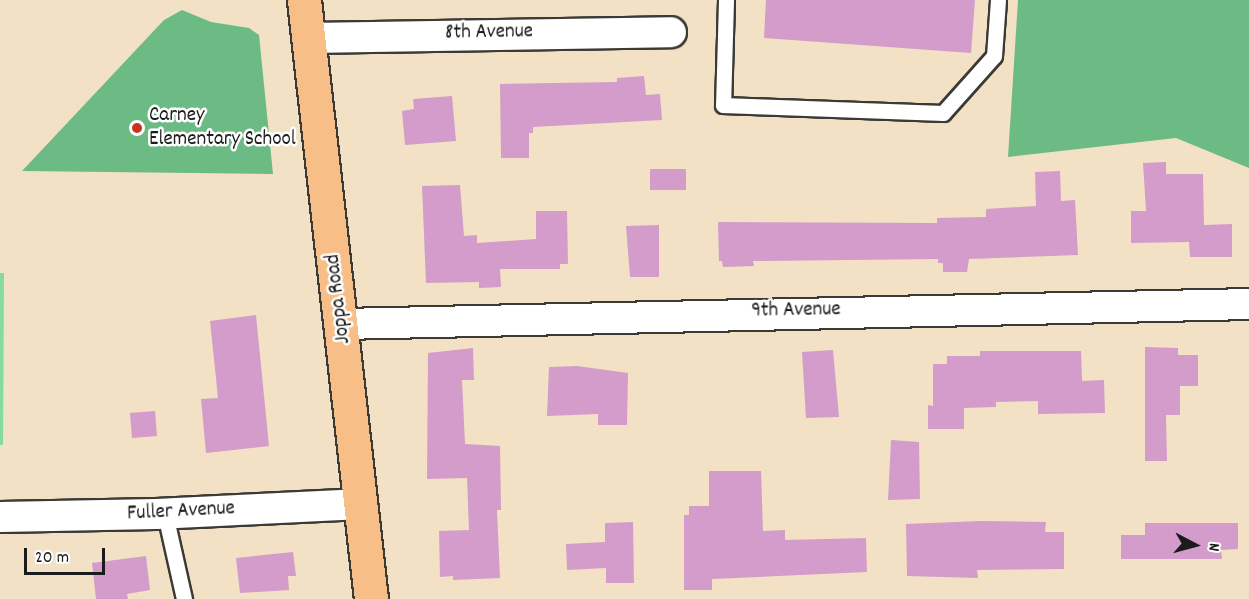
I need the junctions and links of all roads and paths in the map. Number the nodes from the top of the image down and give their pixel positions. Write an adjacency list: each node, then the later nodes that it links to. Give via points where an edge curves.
1 (304, 0): 5 (main road, Joppa Road)
2 (726, 0): 3 (lane, via 723,105 943,113 994,56)
3 (998, 0)
4 (671, 32): 5 (street, 8th Avenue)
5 (308, 38): 7 (main road, Joppa Road)
6 (1249, 304): 7 (street, 9th Avenue)
7 (342, 324): 8 (main road, Joppa Road)
8 (362, 504): 9 (street, Fuller Avenue); 12 (main road, Joppa Road)
9 (165, 514): 10 (street, Fuller Avenue); 11 (lane)
10 (0, 517)
11 (184, 599)
12 (371, 599)

